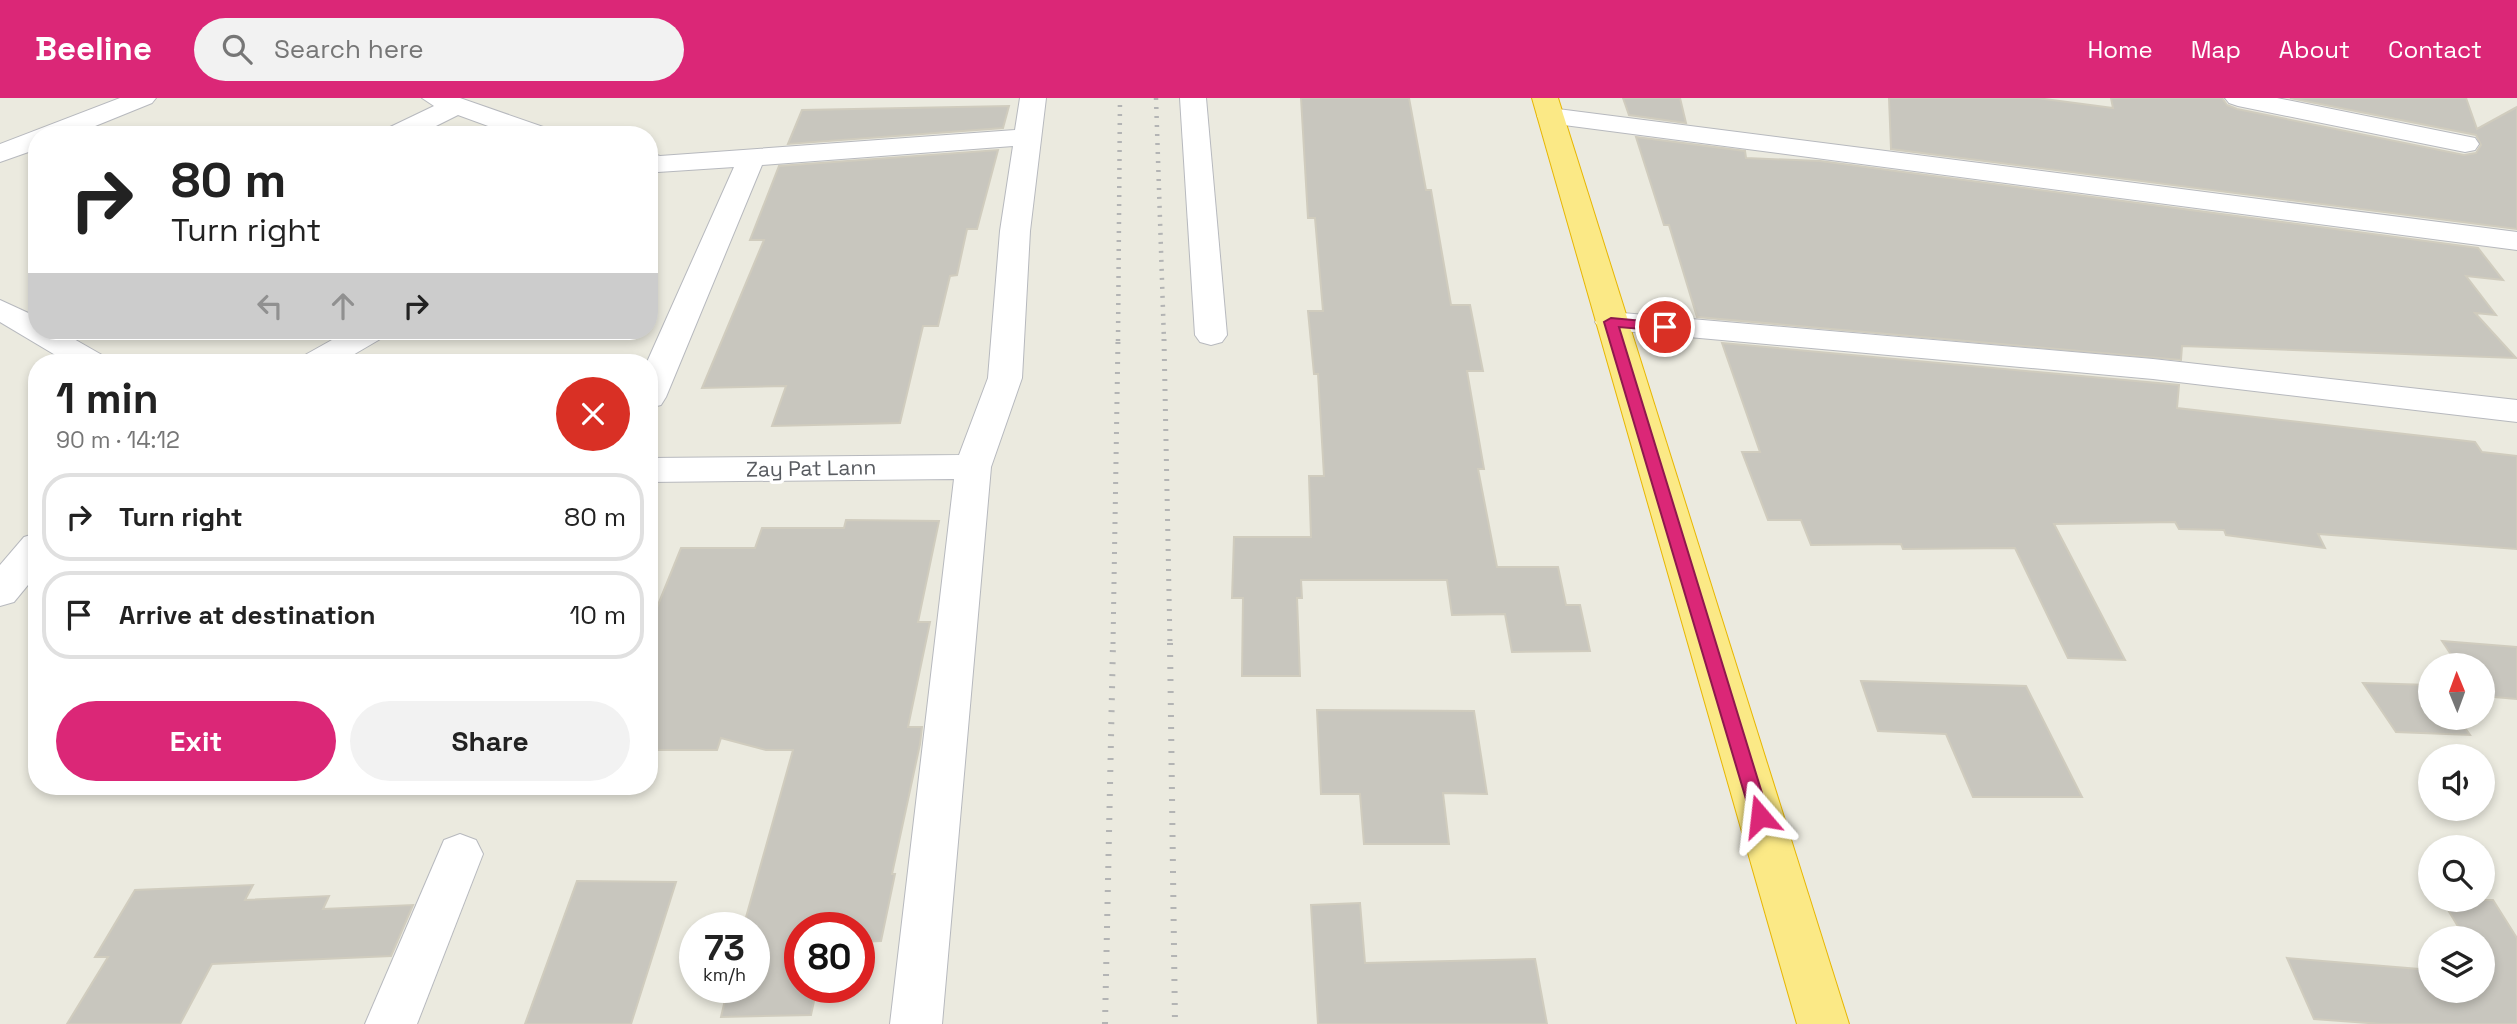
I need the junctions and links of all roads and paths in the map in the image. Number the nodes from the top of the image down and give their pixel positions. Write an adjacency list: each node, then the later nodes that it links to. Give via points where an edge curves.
1 (143, 98): 7 (street)
2 (1033, 98): 10 (street)
3 (1193, 98): 18 (street)
4 (2238, 98): 12 (street)
5 (445, 102): 8 (street); 9 (street)
6 (1547, 107): 16 (street); 17 (highway)
7 (71, 126)
8 (409, 126)
9 (513, 126)
10 (1026, 137): 14 (street); 25 (street, via 1005,378)
11 (28, 143): 13 (street)
12 (2465, 144)
13 (0, 154)
14 (752, 156): 15 (street); 23 (street)
15 (658, 164)
16 (2517, 241)
17 (1611, 322): 24 (street, via 2153,369); 32 (highway)
18 (1211, 335)
19 (58, 340): 21 (street)
20 (355, 340): 22 (street)
21 (78, 354)
22 (331, 354)
23 (658, 376)
24 (2517, 411)
25 (973, 467): 26 (street, Zay Pat Lann); 31 (street)
26 (658, 470)
27 (28, 558): 28 (street)
28 (0, 592)
29 (460, 854): 30 (street)
30 (391, 1024)
31 (916, 1024)
32 (1823, 1024)

